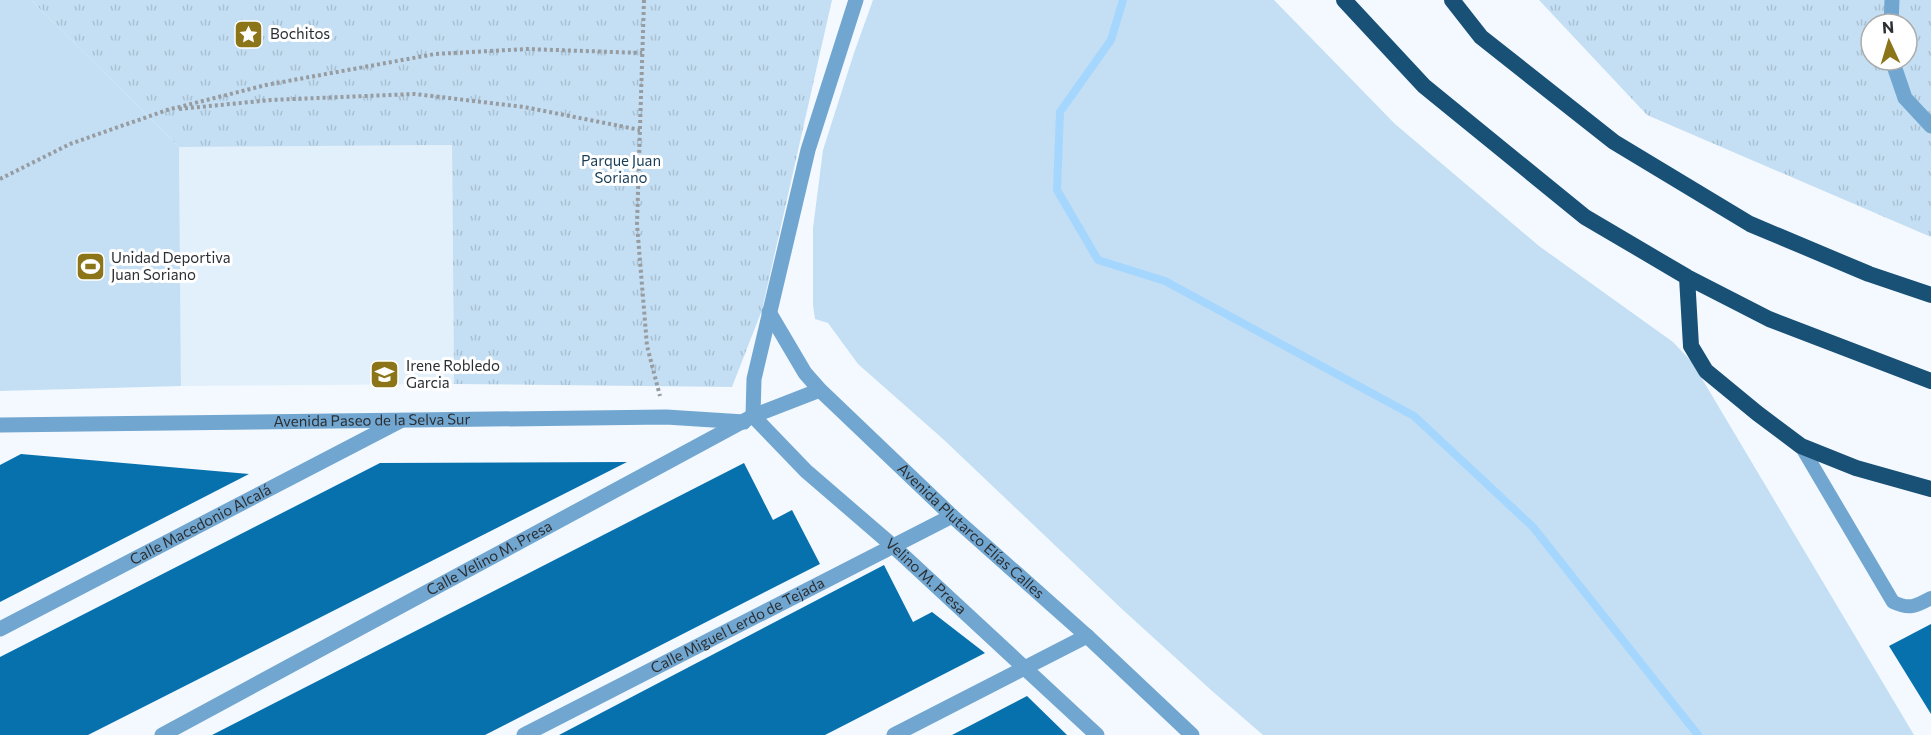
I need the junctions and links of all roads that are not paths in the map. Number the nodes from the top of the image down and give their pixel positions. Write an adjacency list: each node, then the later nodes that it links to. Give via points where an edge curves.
1 (856, 0): 8 (street, via 808,150)
2 (1344, 0): 6 (highway, via 1424,86 1576,210)
3 (1452, 0): 7 (highway, via 1481,37 1614,142 1750,224 1869,274)
4 (1896, 72): 5 (street, via 1905,98)
5 (1931, 126)
6 (1687, 277): 9 (highway, via 1769,319); 16 (highway, via 1691,346 1706,371)
7 (1931, 295)
8 (769, 312): 10 (street, Avenida Plutarco Elías Calles, via 805,373); 11 (street)
9 (1931, 381)
10 (820, 390): 11 (street, Calle Velino M. Presa); 18 (street, Avenida Plutarco Elías Calles)
11 (748, 419): 12 (street, Avenida Paseo de la Selva Sur); 19 (street, Velino M. Presa); 24 (street, Calle Velino M. Presa)
12 (403, 420): 14 (street, Avenida Paseo de la Selva Sur); 21 (street, Calle Macedonio Alcalá)
13 (0, 424): 14 (street, Avenida Paseo de la Selva Sur)
14 (16, 424): 15 (street)
15 (0, 434)
16 (1801, 446): 17 (highway, via 1856,468); 20 (lane, via 1893,602 1915,607)
17 (1931, 489)
18 (952, 516): 19 (street, Calle Miguel Lerdo de Tejada); 22 (street, Avenida Plutarco Elías Calles)
19 (893, 546): 23 (street, Velino M. Presa); 25 (street, Calle Miguel Lerdo de Tejada)
20 (1931, 598)
21 (0, 628)
22 (1087, 636): 23 (street); 28 (street, Avenida Plutarco Elías Calles)
23 (1025, 668): 26 (street); 27 (street, Velino M. Presa)
24 (162, 735)
25 (524, 735)
26 (894, 735)
27 (1097, 735)
28 (1192, 735)

